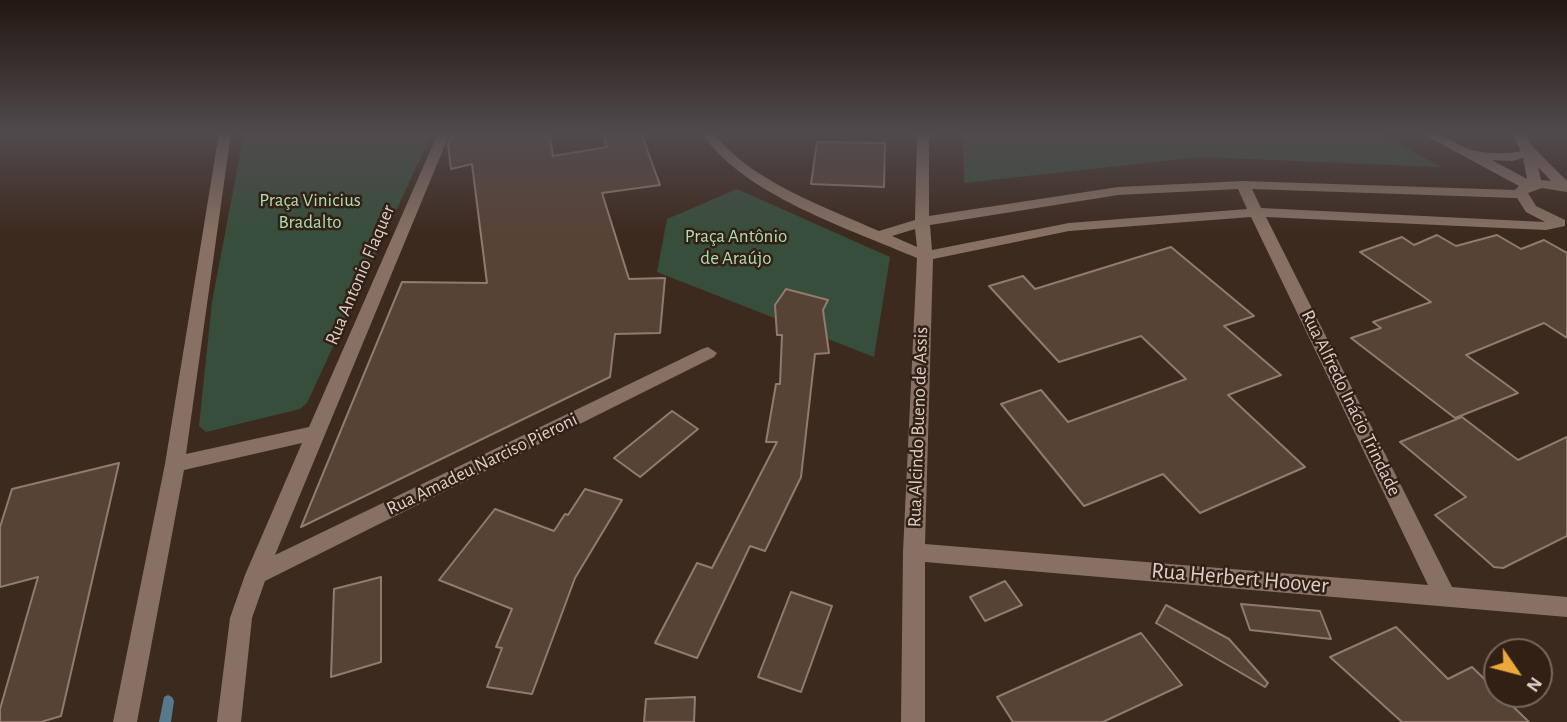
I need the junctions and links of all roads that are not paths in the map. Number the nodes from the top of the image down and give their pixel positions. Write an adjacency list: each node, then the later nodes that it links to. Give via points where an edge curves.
1 (220, 167): 18 (street)
2 (430, 167): 17 (street, Rua Antonio Flaquer)
3 (744, 167): 14 (street, via 792,198)
4 (923, 167): 12 (street, Rua Alcindo Bueno de Assis)
5 (1481, 167): 10 (street)
6 (1527, 167): 10 (street)
7 (1544, 167): 9 (street)
8 (1243, 185): 10 (street); 11 (street, Rua Alfredo Inácio Trindade); 12 (street, via 1118,191)
9 (1567, 188): 10 (street)
10 (1526, 189): 13 (street, via 1531,209)
11 (1259, 212): 13 (street); 15 (street, via 1069,227); 21 (street, Rua Alfredo Inácio Trindade)
12 (922, 222): 14 (street); 15 (street, Rua Alcindo Bueno de Assis)
13 (1564, 224)
14 (881, 235): 15 (street)
15 (925, 256): 19 (street, Rua Alcindo Bueno de Assis)
16 (708, 353): 20 (street, Rua Amadeu Narciso Pieroni)
17 (316, 433): 18 (street); 20 (street, Rua Antonio Flaquer)
18 (175, 464): 23 (street)
19 (914, 552): 21 (street, Rua Herbert Hoover); 25 (street, Rua Alcindo Bueno de Assis)
20 (256, 575): 24 (street, Rua Antonio Flaquer, via 241,618)
21 (1444, 595): 22 (street, Rua Herbert Hoover)
22 (1567, 607)
23 (125, 722)
24 (229, 722)
25 (913, 722)

